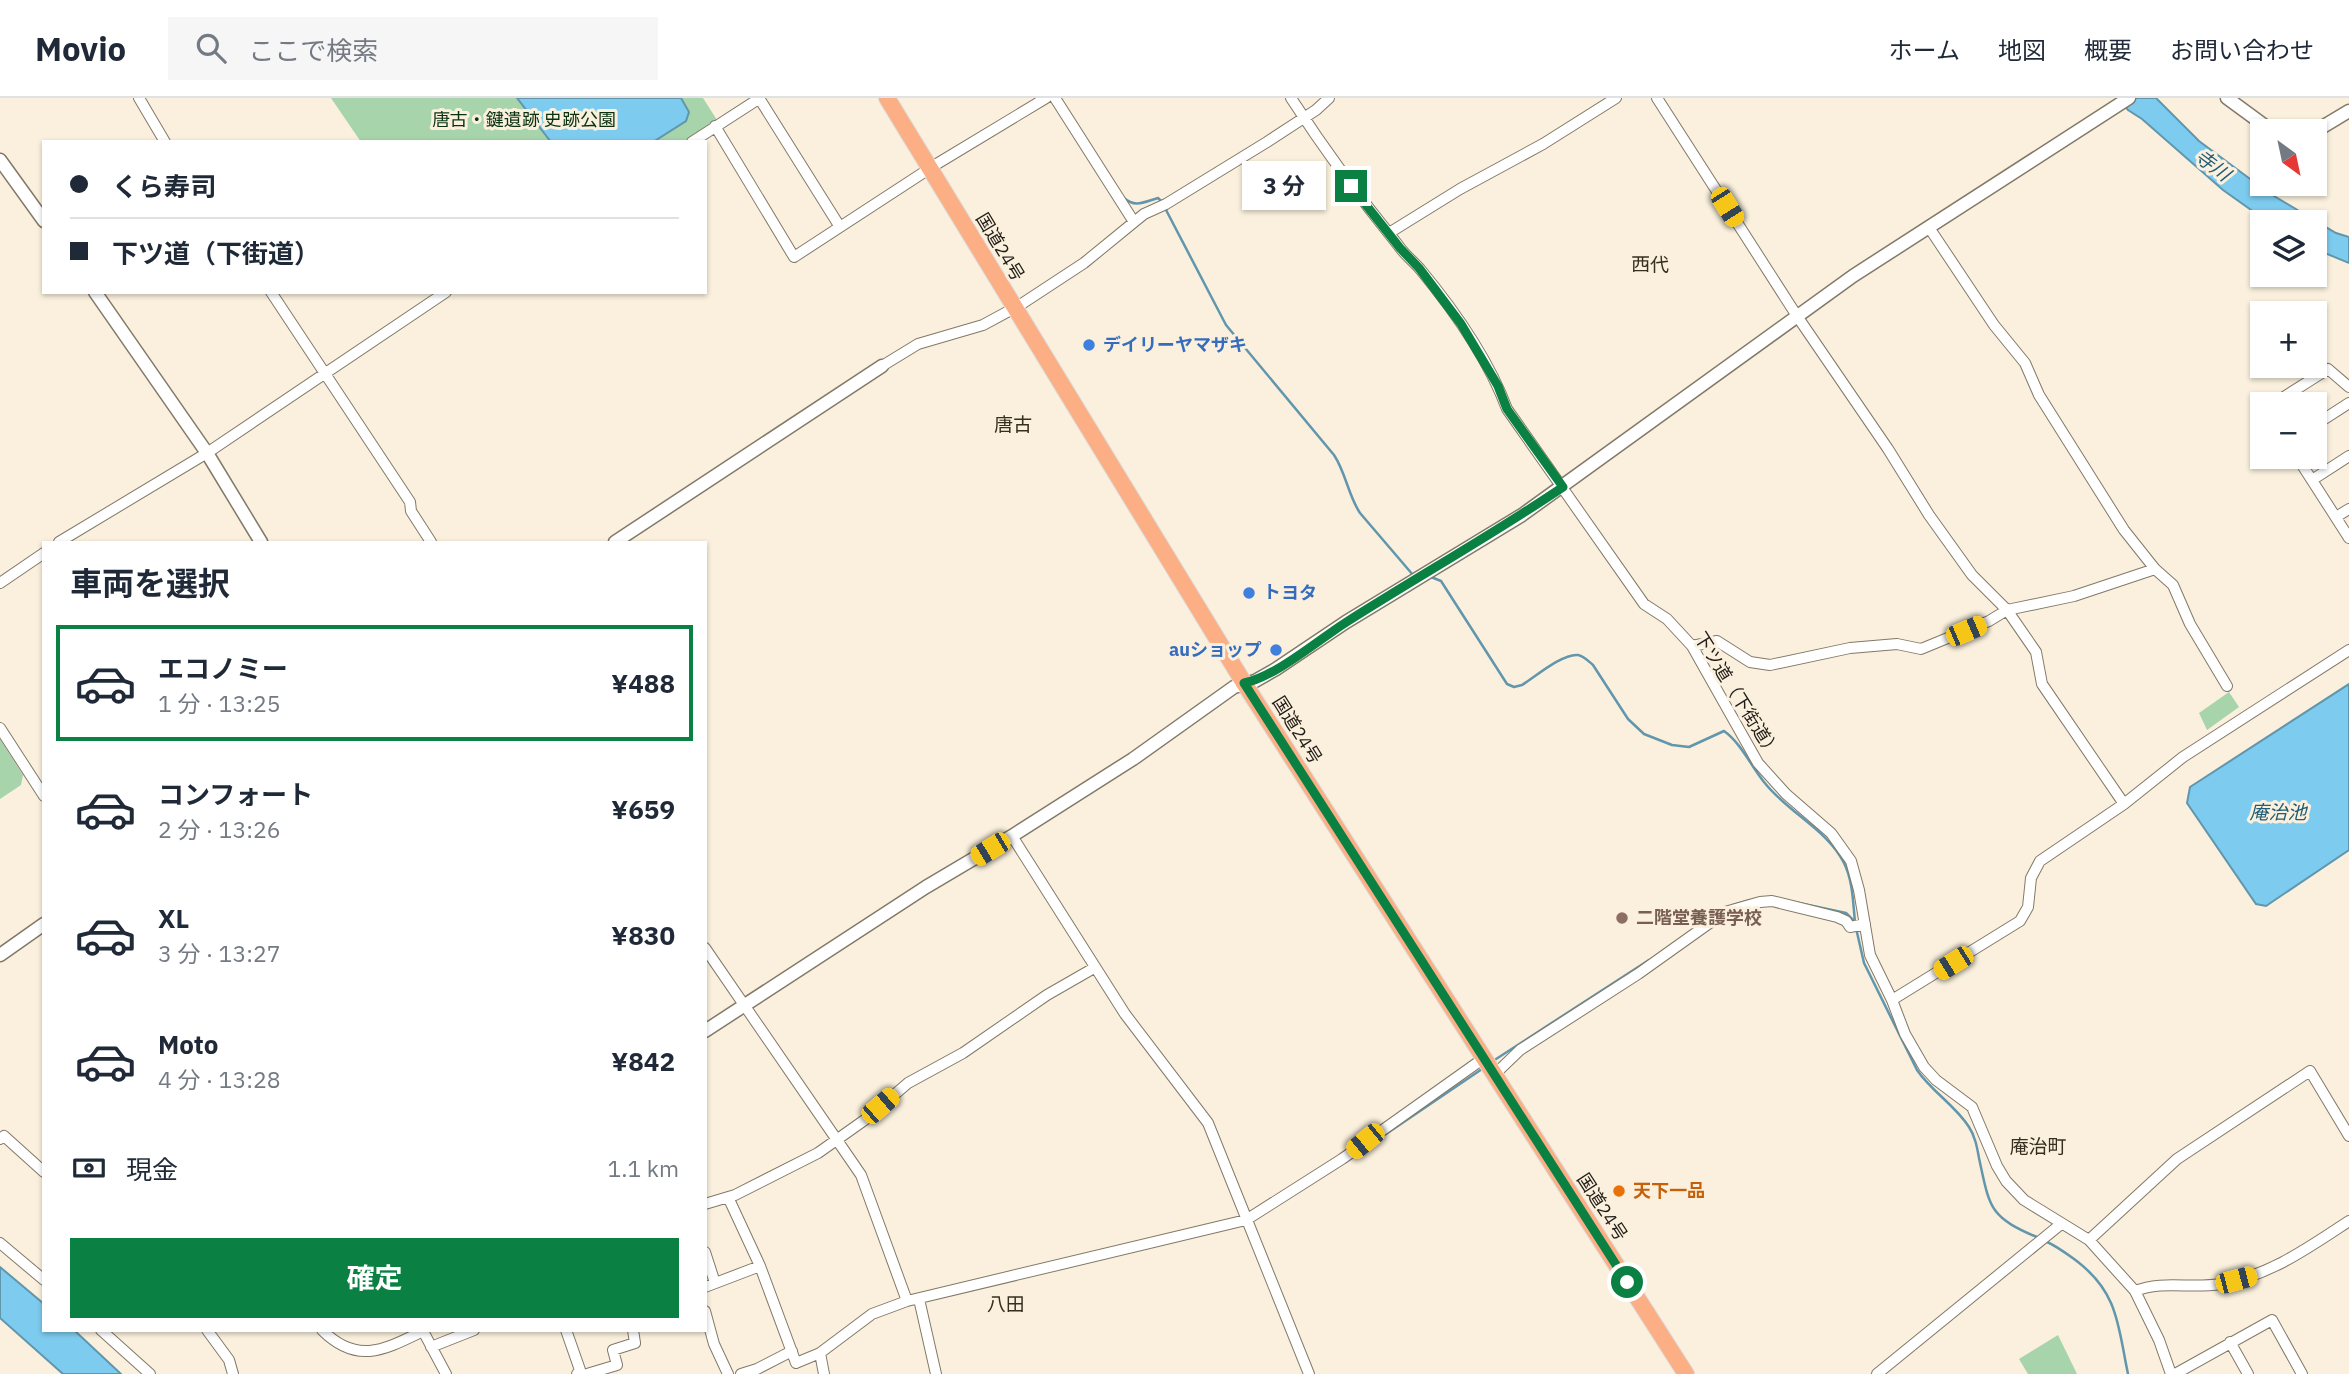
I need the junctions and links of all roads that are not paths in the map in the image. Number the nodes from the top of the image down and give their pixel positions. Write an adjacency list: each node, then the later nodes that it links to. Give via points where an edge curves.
1 (139, 98): 17 (street)
2 (760, 98): 16 (street); 23 (street)
3 (887, 98): 20 (highway, 国道24号)
4 (1045, 98): 20 (street)
5 (1055, 98): 22 (street)
6 (1291, 98): 13 (street, 下ツ道（下街道）)
7 (1329, 98): 13 (street)
8 (1616, 98): 25 (street)
9 (1657, 98): 30 (street)
10 (2129, 98): 24 (street)
11 (2227, 98): 14 (street)
12 (2349, 111): 15 (street)
13 (1304, 117): 22 (street); 25 (street, 下ツ道（下街道）)
14 (2256, 119)
15 (2328, 124)
16 (715, 126): 18 (street); 23 (street, via 794,257)
17 (164, 140)
18 (695, 140)
19 (0, 160): 21 (street)
20 (930, 169): 23 (street); 29 (highway, 国道24号)
21 (42, 218)
22 (1134, 222): 29 (street, via 1084,263)
23 (841, 227)
24 (1930, 229): 30 (street); 50 (street, via 1994,326 2025,363 2039,395 2117,519)
25 (1389, 233): 41 (street, 下ツ道（下街道）, via 1461,324 1507,409)
26 (96, 294): 37 (street)
27 (272, 294): 32 (street)
28 (443, 294): 32 (street)
29 (1015, 308): 31 (street, via 983,325 918,344); 55 (highway, 国道24号)
30 (1797, 316): 41 (street); 52 (street, via 1943,535 1972,575)
31 (882, 366): 48 (street)
32 (326, 374): 37 (street); 47 (street)
33 (2349, 387): 34 (street, via 2328,369)
34 (2292, 392)
35 (2349, 403): 36 (street)
36 (2327, 417)
37 (207, 453): 45 (street); 46 (street)
38 (2349, 456): 40 (street)
39 (2305, 469): 40 (street)
40 (2312, 480): 43 (street)
41 (1563, 487): 53 (street, 下ツ道（下街道）, via 1644,604 1667,619); 55 (street, via 1276,669)
42 (2349, 509): 43 (street)
43 (2336, 517): 44 (street)
44 (2349, 538)
45 (61, 541)
46 (260, 541)
47 (430, 541)
48 (617, 541)
49 (42, 554): 51 (street)
50 (2155, 569): 52 (street, via 2074,596); 56 (street, via 2173,585 2190,624)
51 (0, 583)
52 (2007, 610): 53 (street, via 1922,649 1897,645 1850,648 1770,665 1750,662 1717,641); 59 (street, via 2036,652 2042,684)
53 (1692, 646): 61 (street, 下ツ道（下街道）, via 1758,763 1831,832 1851,861)
54 (2349, 650): 59 (street, via 2176,762)
55 (1244, 683): 60 (street); 69 (highway, 国道24号)
56 (2227, 685)
57 (0, 728): 58 (street)
58 (42, 793)
59 (2124, 804): 66 (street, via 2039,861 2020,921)
60 (1012, 836): 65 (street); 67 (street)
61 (1864, 924): 66 (street, 下ツ道（下街道）, via 1870,955); 70 (street, via 1850,927 1842,919 1782,902 1760,902 1725,912 1520,1050)
62 (42, 925): 64 (street)
63 (707, 951): 67 (street)
64 (0, 955)
65 (1094, 968): 73 (street, via 908,1083); 77 (street, via 1208,1123)
66 (1892, 1000): 79 (street, 下ツ道（下街道）, via 1924,1067 1972,1107 2006,1181 2024,1200)
67 (744, 1005): 68 (street); 73 (street)
68 (707, 1030)
69 (1484, 1058): 70 (highway, 国道24号); 77 (street, via 1342,1159)
70 (1494, 1075): 112 (highway, 国道24号)
71 (2349, 1136): 80 (street, via 2310,1071 2177,1159)
72 (0, 1139): 74 (street, via 4,1136)
73 (838, 1140): 75 (street, via 806,1161); 88 (street, via 867,1188)
74 (42, 1170)
75 (728, 1197): 76 (street); 83 (street)
76 (707, 1203)
77 (1246, 1220): 87 (street); 111 (street)
78 (2349, 1221): 86 (street, via 2283,1264 2254,1275 2218,1285 2169,1284)
79 (2061, 1224): 80 (street, 下ツ道（下街道）); 113 (street)
80 (2090, 1240): 86 (street, 下ツ道（下街道）)
81 (0, 1243): 84 (street)
82 (707, 1265): 85 (street)
83 (760, 1266): 85 (street); 100 (street)
84 (42, 1278)
85 (710, 1285)
86 (2134, 1290): 114 (street, 下ツ道（下街道）)
87 (919, 1299): 88 (street); 110 (street)
88 (907, 1301): 101 (street, via 872,1314)
89 (707, 1318): 107 (street)
90 (103, 1332): 102 (street)
91 (208, 1332): 103 (street, via 229,1360)
92 (324, 1332): 93 (street, via 342,1347 369,1352)
93 (419, 1332)
94 (424, 1332): 99 (street)
95 (469, 1332): 99 (street)
96 (567, 1332): 105 (street, via 580,1370)
97 (634, 1332): 106 (street, via 635,1343 612,1350 617,1365)
98 (2230, 1342): 114 (street); 115 (street); 116 (street, via 2272,1320)
99 (431, 1347): 104 (street)
100 (792, 1351): 101 (street, via 796,1363); 108 (street)
101 (820, 1353): 109 (street)
102 (150, 1374)
103 (233, 1374)
104 (446, 1374)
105 (577, 1374)
106 (587, 1374)
107 (728, 1374)
108 (741, 1374)
109 (824, 1374)
110 (936, 1374)
111 (1309, 1374)
112 (1686, 1374)
113 (1877, 1374)
114 (2173, 1374)
115 (2248, 1374)
116 (2302, 1374)

